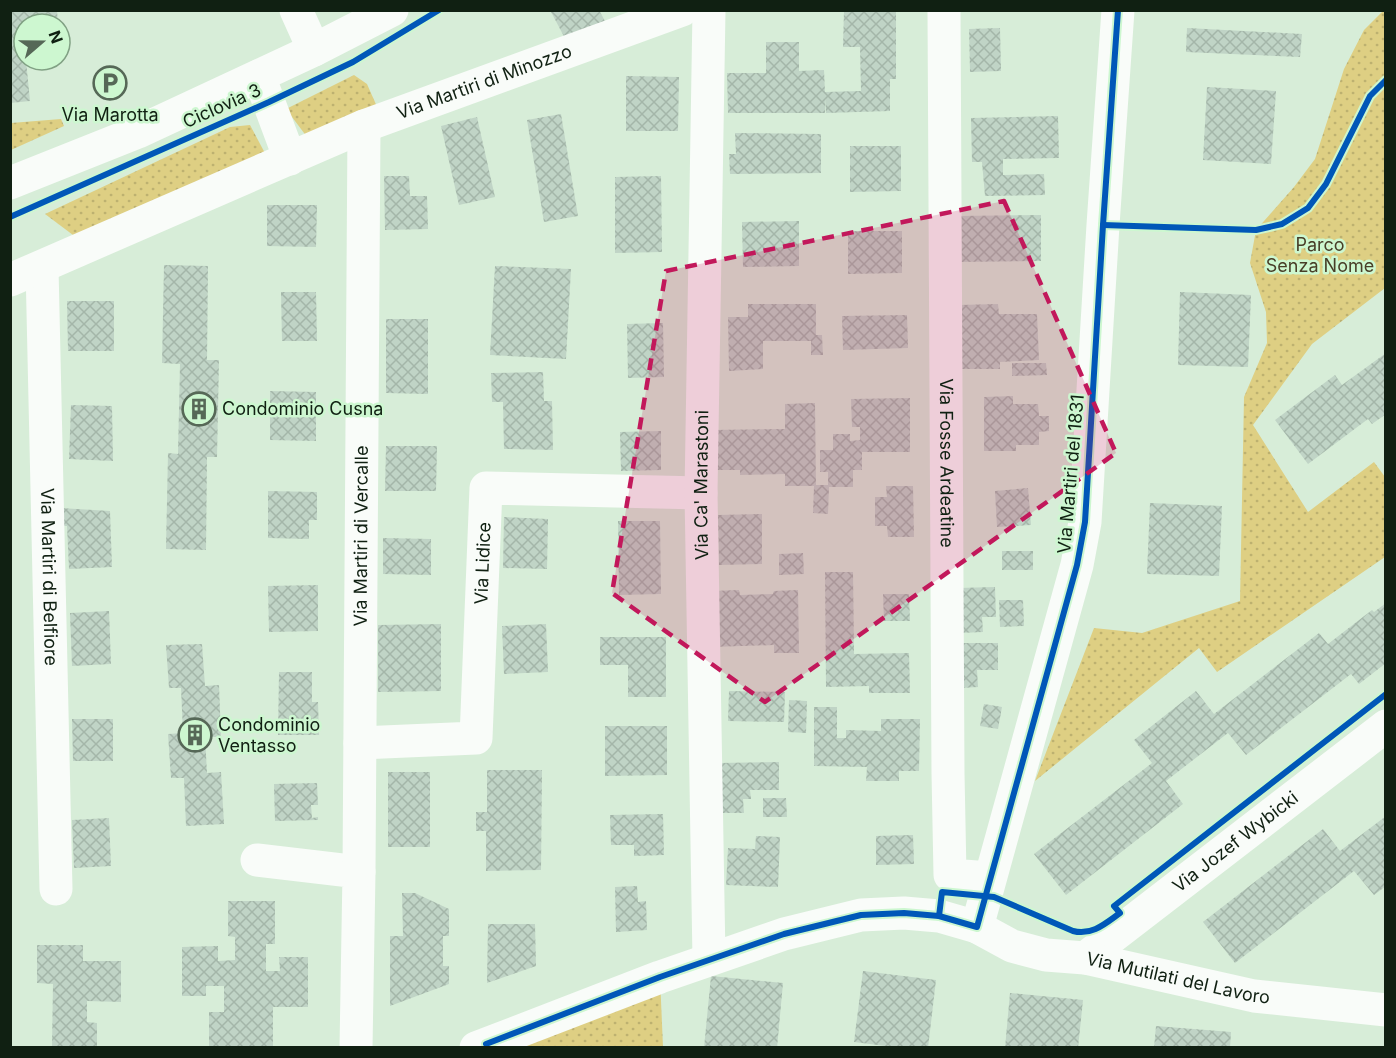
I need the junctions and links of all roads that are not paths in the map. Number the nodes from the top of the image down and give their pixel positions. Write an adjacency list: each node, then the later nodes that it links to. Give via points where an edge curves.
1 (296, 10): 7 (street)
2 (392, 10): 7 (street)
3 (682, 10): 9 (street, Via Martiri di Minozzo)
4 (709, 10): 14 (street, Via Ca' Marastoni)
5 (944, 10): 19 (street, Via Fosse Ardeatine, via 950,875)
6 (1118, 10): 19 (street, Via Martiri del 1831, via 1082,543)
7 (314, 50): 8 (street)
8 (259, 76): 10 (street); 11 (street, via 138,132)
9 (364, 126): 10 (street, Via Martiri di Minozzo); 16 (street, Via Martiri di Vercalle)
10 (290, 159): 12 (street, Via Martiri di Minozzo)
11 (10, 183)
12 (42, 267): 13 (street, Via Martiri di Minozzo); 20 (street, Via Martiri di Belfiore)
13 (10, 280)
14 (701, 493): 16 (street, Via Lidice, via 486,488 476,738); 23 (street, Via Ca' Marastoni)
15 (1386, 726): 22 (street, Via Jozef Wybicki)
16 (360, 743): 18 (street, Via Martiri di Vercalle)
17 (257, 860): 18 (street)
18 (358, 872): 25 (street, Via Martiri di Vercalle)
19 (990, 878): 21 (street, Via Martiri del 1831)
20 (56, 889)
21 (976, 927): 22 (street, Via Mutilati del Lavoro, via 1012,946 1046,956); 23 (street, Via Mutilati del Lavoro, via 939,916 861,915 784,934)
22 (1085, 958): 24 (street, Via Mutilati del Lavoro, via 1254,996)
23 (709, 959): 26 (street, Via Mutilati del Lavoro)
24 (1386, 1010)
25 (356, 1047)
26 (476, 1047)

